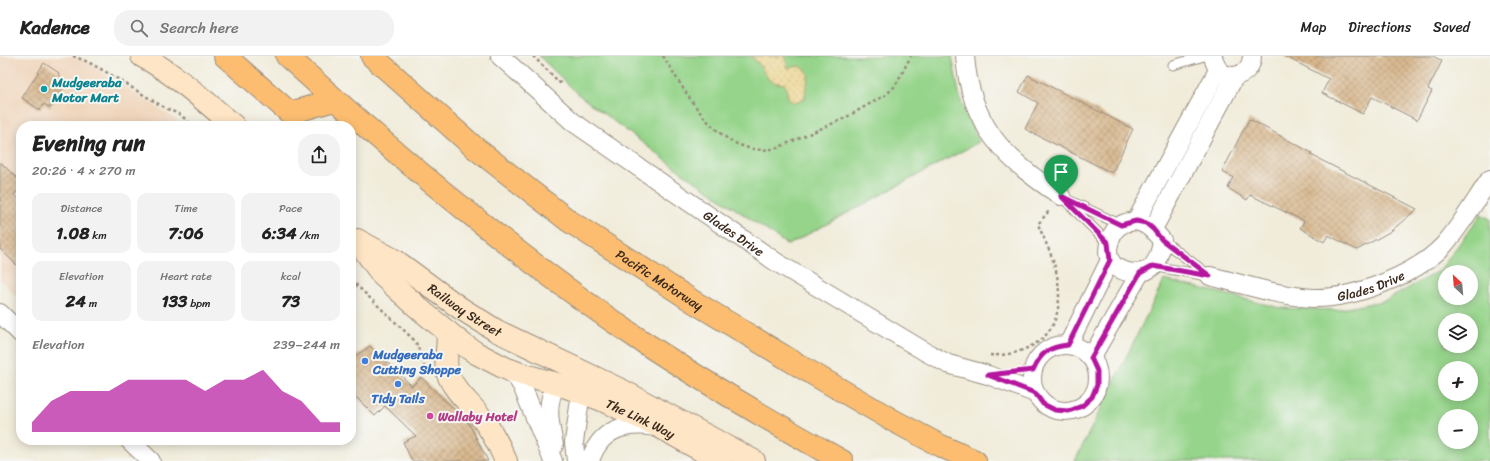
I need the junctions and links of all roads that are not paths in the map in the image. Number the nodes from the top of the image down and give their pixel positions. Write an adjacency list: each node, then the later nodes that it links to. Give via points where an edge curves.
1 (142, 56): 13 (main road, via 186,85)
2 (225, 56): 12 (highway, via 290,113)
3 (287, 56): 12 (highway)
4 (372, 56): 46 (highway, Pacific Motorway, via 474,146 569,221 802,368 894,421)
5 (500, 56): 31 (street, Glades Drive, via 573,122 776,262 948,364)
6 (965, 56): 15 (street, Glades Drive, via 974,105 984,125 1000,148 1022,168)
7 (1204, 56): 10 (lane)
8 (1252, 56): 11 (street, via 1250,66 1244,73)
9 (1215, 63): 11 (street, via 1225,75); 16 (street)
10 (1173, 65)
11 (1234, 76): 17 (street)
12 (334, 100): 45 (highway, via 434,185 535,265 637,337 736,401)
13 (228, 121)
14 (1490, 179): 22 (street, Glades Drive, via 1465,218 1442,246 1408,272 1369,289 1315,298 1294,296)
15 (1061, 196): 16 (lane, Glades Drive); 20 (lane, Glades Drive)
16 (1128, 223): 17 (street, Glades Drive, via 1146,223); 20 (street, via 1112,233)
17 (1158, 234): 21 (street, via 1160,254); 22 (lane, Glades Drive)
18 (356, 238): 29 (main road, Railway Street, via 396,261 460,308 497,331)
19 (356, 240): 25 (main road, Railway Street, via 383,276)
20 (1109, 252): 21 (street, Glades Drive, via 1124,272); 26 (street)
21 (1147, 270): 22 (lane, Glades Drive); 27 (street)
22 (1210, 276)
23 (0, 313): 24 (street)
24 (16, 329)
25 (447, 331): 28 (main road, Railway Street, via 476,353); 38 (main road, via 445,361 448,375 486,424)
26 (1068, 345): 27 (street, via 1081,350); 30 (street, via 1046,351 1038,359)
27 (1091, 358): 34 (street, Glades Drive, via 1097,371 1097,385 1092,397 1082,406 1069,411 1055,410 1043,404)
28 (505, 368): 32 (main road, Railway Street); 39 (street, Railway Street, via 522,386)
29 (579, 370): 32 (main road); 33 (main road); 44 (main road, Railway Street)
30 (1033, 370): 31 (street, Glades Drive); 34 (street)
31 (988, 375): 34 (street, Glades Drive)
32 (558, 384): 33 (main road, The Link Way); 40 (street, via 551,395 550,415)
33 (582, 392): 35 (main road, The Link Way); 41 (street, via 575,436)
34 (1035, 393)
35 (660, 427): 42 (street, via 632,426 615,429 598,445); 43 (main road, The Link Way)
36 (134, 445): 37 (street)
37 (151, 461)
38 (506, 461)
39 (554, 461)
40 (559, 461)
41 (576, 461)
42 (590, 461)
43 (720, 461)
44 (754, 461)
45 (842, 461)
46 (975, 461)

